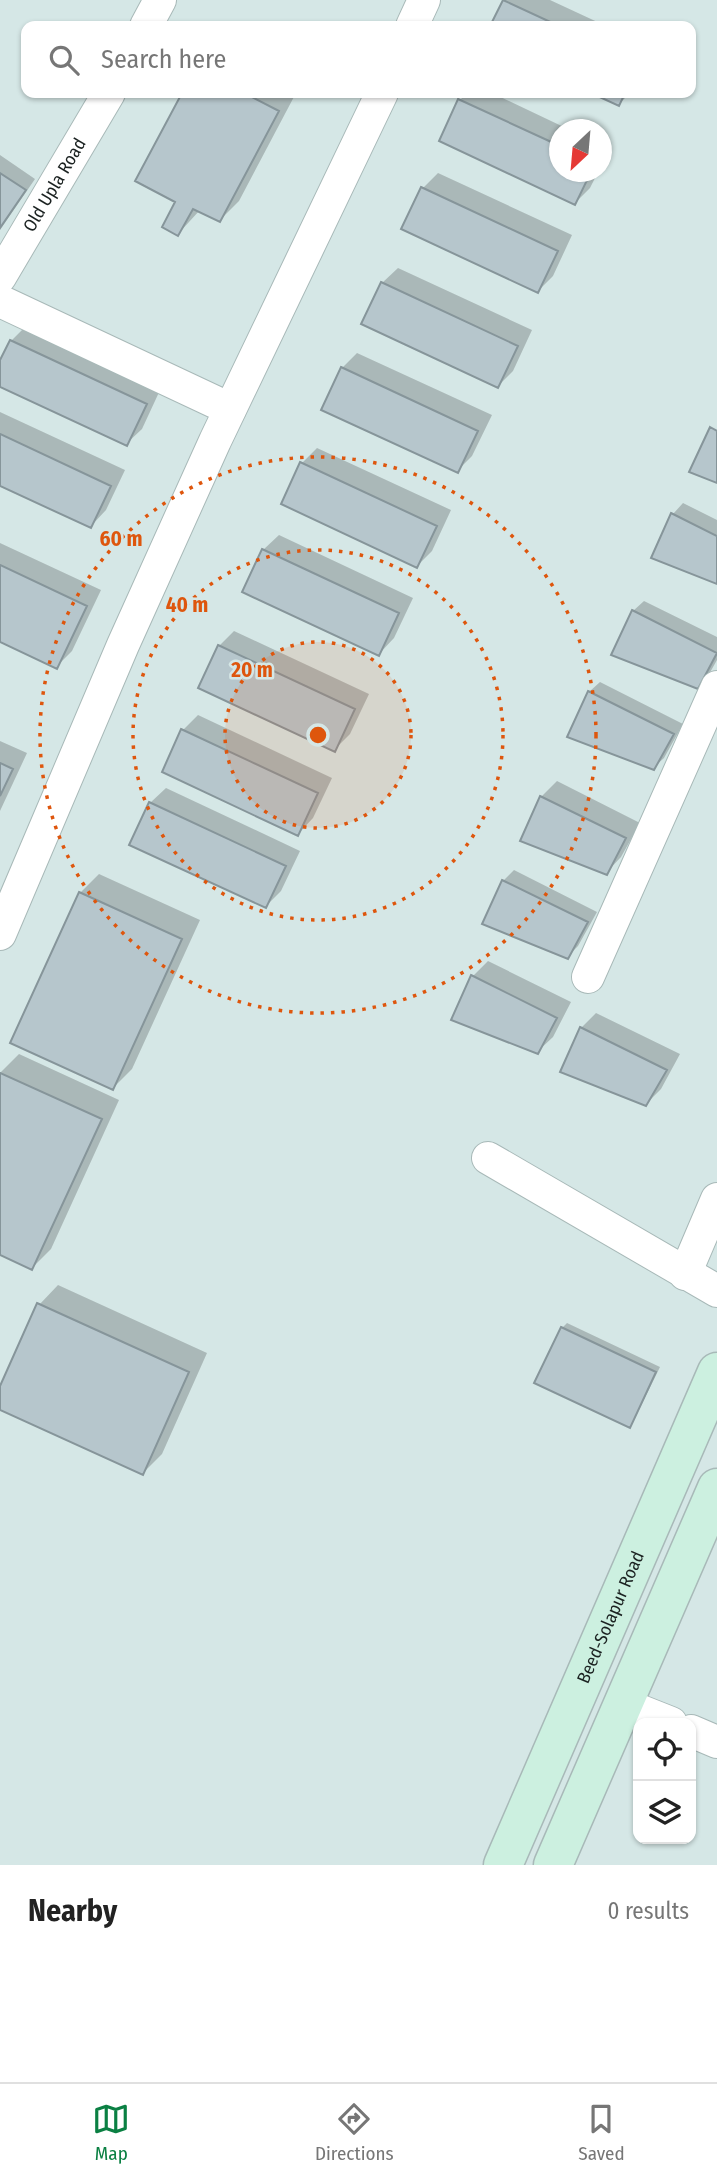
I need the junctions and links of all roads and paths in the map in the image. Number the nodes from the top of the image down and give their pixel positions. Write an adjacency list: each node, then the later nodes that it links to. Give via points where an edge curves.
1 (160, 0): 3 (street)
2 (424, 0): 4 (street)
3 (149, 21)
4 (414, 21)
5 (106, 98): 7 (street, Old Upla Road)
6 (380, 98): 9 (street)
7 (0, 277)
8 (0, 301): 9 (street)
9 (230, 409): 11 (street)
10 (717, 687): 12 (street)
11 (0, 934)
12 (588, 977)
13 (488, 1158): 15 (street)
14 (717, 1199): 15 (street)
15 (685, 1274): 16 (street)
16 (717, 1291)
17 (717, 1371): 23 (main road, Beed-Solapur Road)
18 (717, 1488): 19 (main road)
19 (623, 1704): 20 (street); 24 (main road)
20 (658, 1718)
21 (696, 1733): 22 (street)
22 (717, 1742)
23 (503, 1865)
24 (554, 1865)

